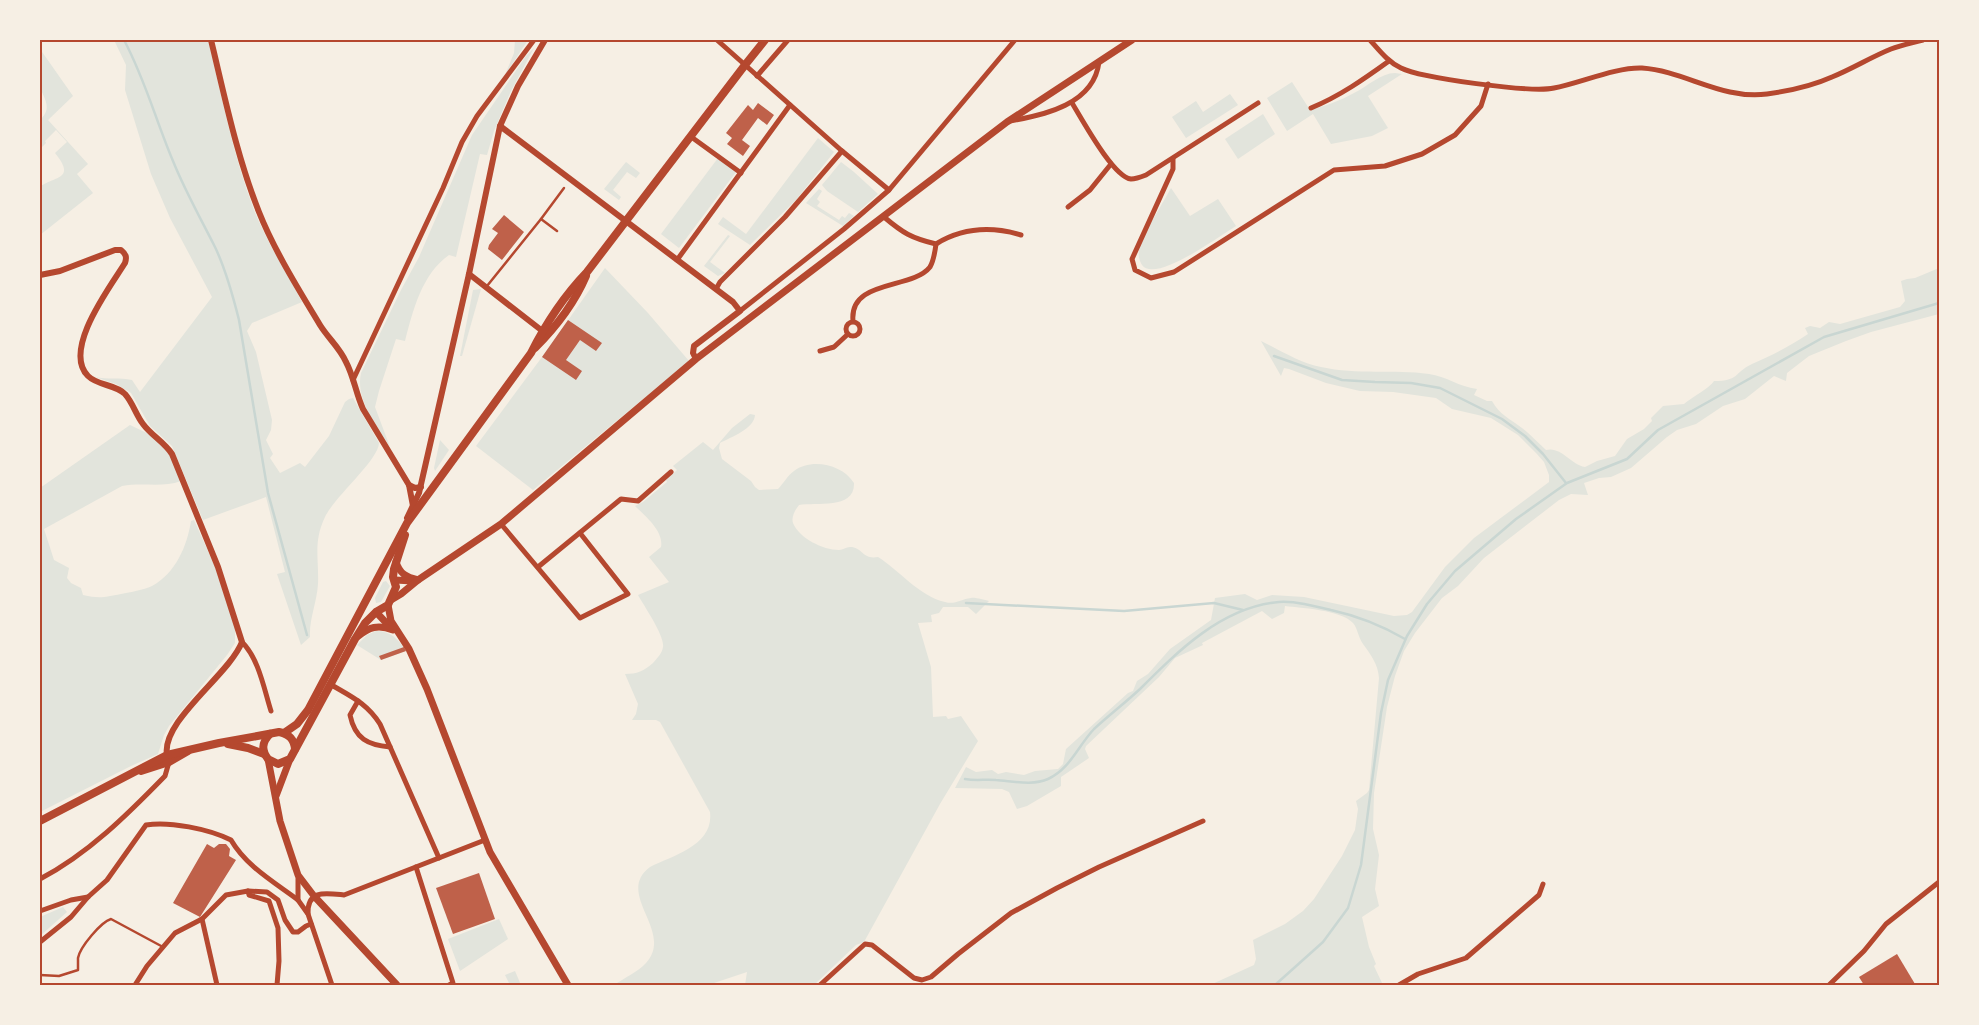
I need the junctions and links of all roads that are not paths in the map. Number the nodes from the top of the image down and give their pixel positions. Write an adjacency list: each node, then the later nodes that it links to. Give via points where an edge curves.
1 (211, 40): 47 (street, via 238,150 259,212 321,328 337,346)
2 (534, 40): 47 (street, via 477,116 462,142)
3 (545, 40): 21 (street, via 518,86)
4 (717, 40): 13 (street)
5 (765, 40): 13 (main road)
6 (788, 40): 14 (street)
7 (1015, 40): 28 (street)
8 (1132, 40): 12 (main road)
9 (1370, 40): 11 (street)
10 (1923, 40): 15 (street, via 1892,49 1802,87 1748,96 1729,93 1662,70 1639,68 1537,90)
11 (1389, 60): 15 (street, via 1418,73); 19 (street, via 1351,88)
12 (1099, 62): 16 (street, via 1093,80); 20 (main road)
13 (745, 65): 14 (street); 22 (main road)
14 (757, 76): 18 (street)
15 (1488, 84): 24 (street, via 1481,106 1455,135 1422,154 1385,166 1334,170 1174,272 1151,278 1135,270 1132,260 1172,169)
16 (1072, 103): 20 (street); 25 (street)
17 (1258, 103): 24 (street)
18 (790, 105): 23 (street); 26 (street)
19 (1311, 108)
20 (1007, 122): 30 (main road)
21 (500, 126): 32 (street); 37 (street)
22 (690, 136): 26 (street); 32 (main road)
23 (842, 151): 28 (street); 40 (street)
24 (1172, 159): 25 (street, via 1146,175 1131,179)
25 (1110, 164): 29 (street, via 1090,190)
26 (741, 173): 36 (street)
27 (564, 188): 31 (lane)
28 (889, 190): 41 (street)
29 (1068, 207)
30 (884, 217): 35 (street, via 902,232); 46 (main road)
31 (541, 218): 33 (lane); 39 (lane)
32 (626, 221): 36 (street); 43 (main road, via 587,272 577,296)
33 (557, 231)
34 (1021, 235): 35 (street, via 991,229 952,235)
35 (936, 244): 42 (street, via 934,258 923,273 875,289 864,296 853,314)
36 (678, 260): 40 (street)
37 (469, 274): 39 (street); 50 (street)
38 (40, 275): 67 (street, via 60,271 114,250 125,253 125,263 86,331 81,347 83,370 97,383 124,393 144,425 172,454 218,567)
39 (486, 288): 43 (street)
40 (716, 289): 41 (street, via 734,302)
41 (740, 311): 46 (street, via 694,346)
42 (853, 321): 44 (street, via 846,326); 44 (street, via 859,325 860,332 855,336)
43 (545, 333): 51 (main road)
44 (848, 334): 45 (street, via 834,347)
45 (820, 351)
46 (696, 359): 53 (main road)
47 (353, 381): 49 (street, via 363,409)
48 (671, 472): 54 (street, via 638,501 622,500)
49 (409, 485): 50 (street); 52 (street)
50 (421, 486): 52 (street)
51 (432, 490): 55 (main road); 56 (main road, via 411,524)
52 (413, 507): 55 (street)
53 (501, 524): 57 (street); 60 (main road)
54 (580, 533): 57 (street); 57 (street, via 628,594 580,618)
55 (394, 547): 58 (main road)
56 (396, 562): 59 (main road); 60 (main road, via 403,575)
57 (538, 567)
58 (378, 577): 59 (main road, via 384,574); 61 (main road)
59 (394, 578): 60 (main road); 62 (main road, via 396,588)
60 (418, 580): 62 (main road)
61 (366, 598): 63 (main road, via 369,607); 71 (main road, via 308,710)
62 (390, 602): 63 (main road); 66 (main road, via 391,621)
63 (376, 612): 64 (main road); 65 (main road)
64 (392, 630): 65 (main road, via 369,628); 66 (main road)
65 (355, 639): 68 (main road)
66 (402, 640): 82 (main road, via 427,689)
67 (242, 642): 70 (street, via 261,677); 77 (street, via 235,656 168,738)
68 (330, 684): 69 (street); 75 (main road)
69 (358, 701): 74 (street, via 373,712); 74 (street, via 350,715 357,734 372,745)
70 (271, 711)
71 (284, 733): 72 (main road); 75 (main road, via 292,739)
72 (270, 734): 73 (main road); 76 (main road, via 263,743)
73 (218, 742): 76 (main road, via 248,748); 77 (main road)
74 (390, 747): 83 (street)
75 (295, 749): 78 (main road)
76 (266, 757): 78 (main road, via 278,764); 79 (main road)
77 (168, 759): 80 (main road, via 127,774); 86 (street, via 165,776 97,841)
78 (290, 759): 79 (main road)
79 (276, 796): 85 (main road, via 280,821)
80 (40, 821)
81 (1203, 821): 107 (street, via 1099,867 1019,909 931,977 914,978 872,945 865,944)
82 (485, 840): 83 (street); 106 (main road)
83 (439, 858): 84 (street)
84 (416, 867): 90 (street, via 344,896 323,892); 105 (street, via 453,983)
85 (298, 875): 90 (main road); 92 (street)
86 (40, 879)
87 (1939, 882): 109 (street, via 1886,924)
88 (1543, 884): 108 (street, via 1539,896 1466,958 1418,974)
89 (248, 891): 95 (street, via 226,895); 96 (street, via 267,892 278,900 293,932); 102 (street, via 249,895 268,901 278,928 280,962)
90 (314, 896): 94 (street, via 307,906); 104 (main road)
91 (88, 897): 92 (street, via 107,880 146,825 154,823 192,828 231,840 249,863); 93 (street); 97 (street, via 71,917)
92 (298, 900): 94 (street)
93 (40, 911)
94 (308, 914): 96 (street)
95 (202, 919): 98 (street, via 184,927); 101 (street)
96 (311, 924): 103 (street)
97 (40, 942)
98 (163, 947): 99 (lane, via 111,919 104,921 84,946 78,956 78,970 59,976); 100 (street)
99 (40, 975)
100 (135, 985)
101 (217, 985)
102 (277, 985)
103 (332, 985)
104 (397, 985)
105 (449, 985)
106 (568, 985)
107 (820, 985)
108 (1399, 985)
109 (1830, 985)

